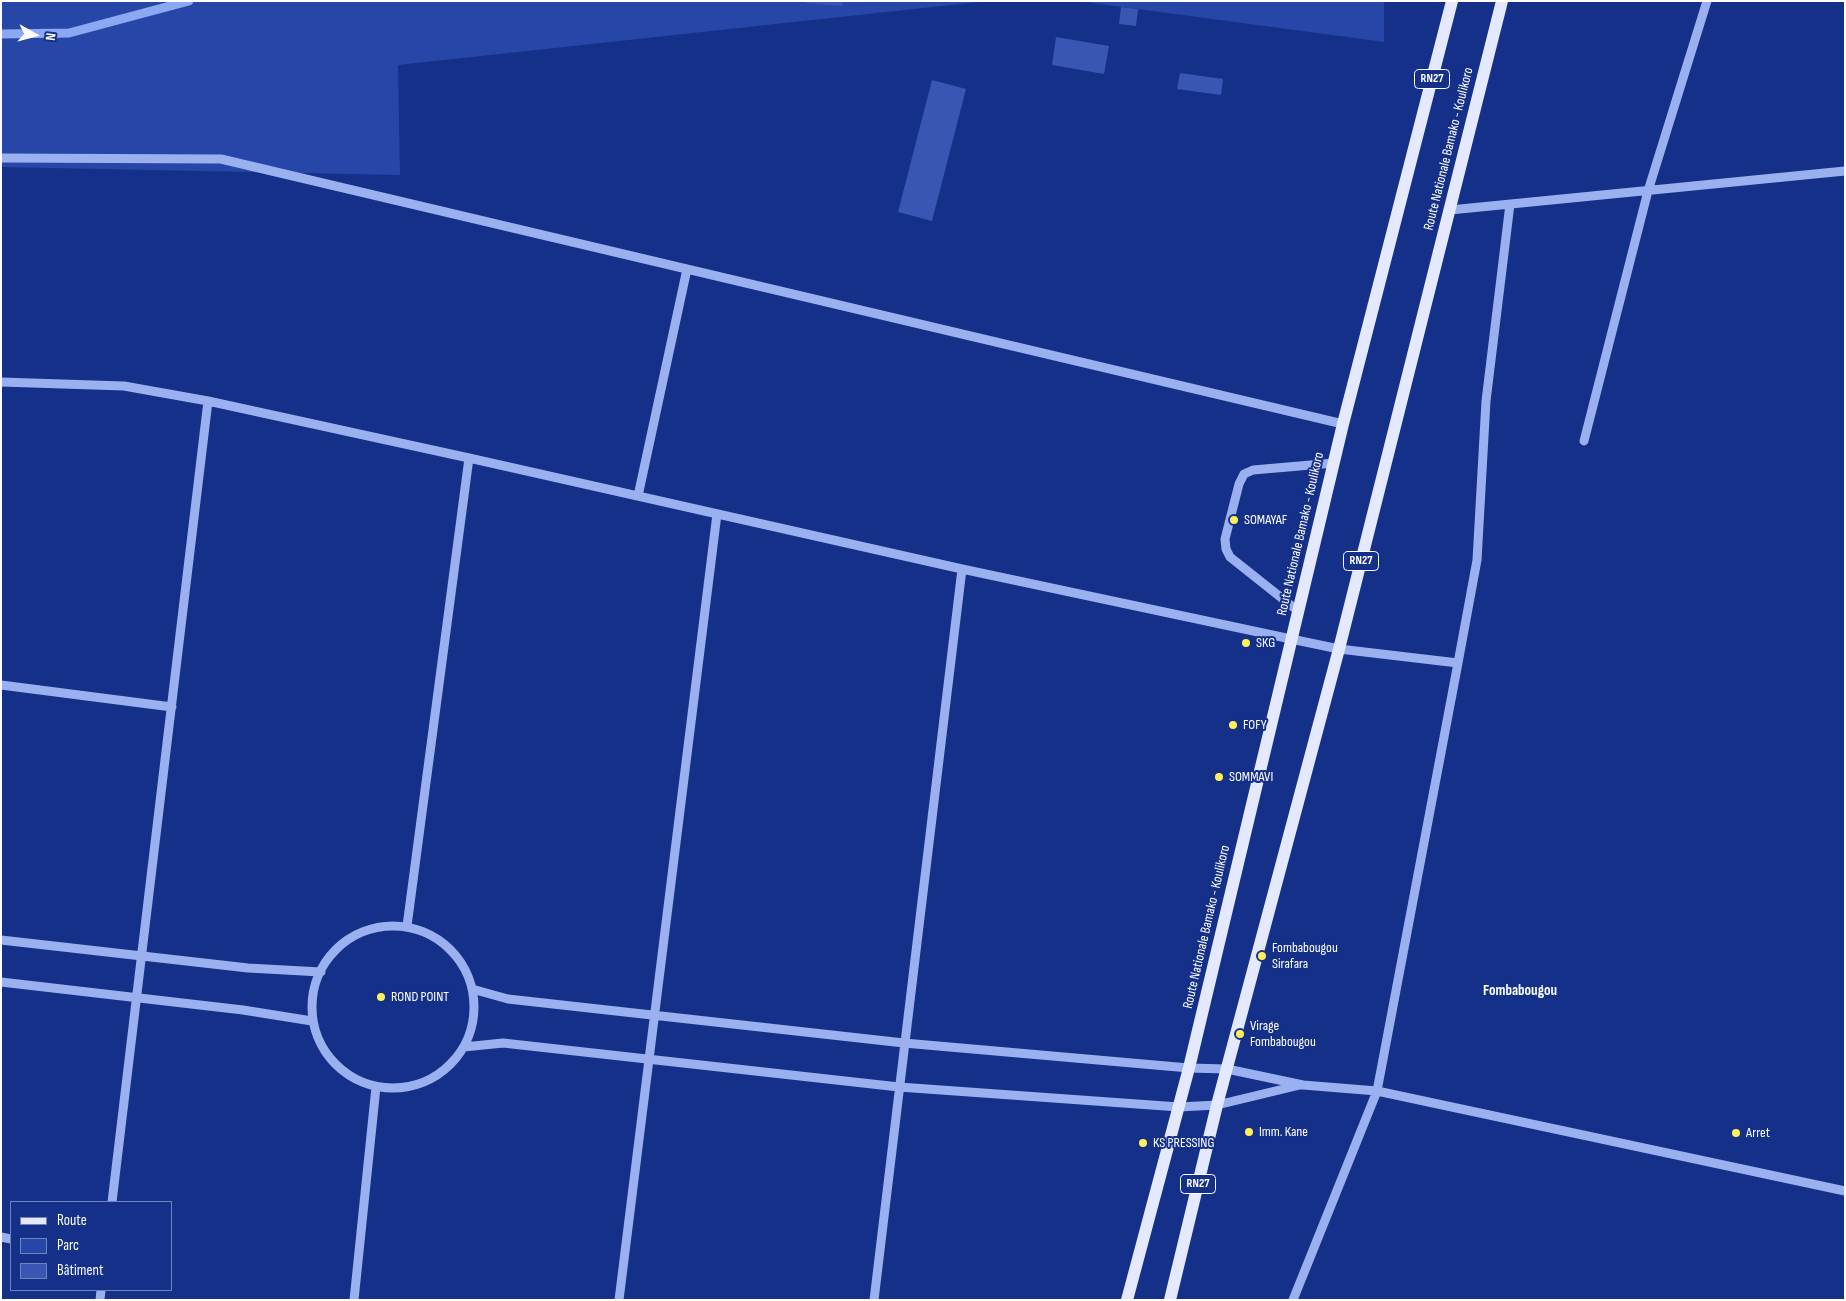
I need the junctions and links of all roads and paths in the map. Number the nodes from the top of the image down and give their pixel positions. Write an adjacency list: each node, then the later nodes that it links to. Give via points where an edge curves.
1 (1452, 1): 12 (main road, Route Nationale Bamako - Koulikoro / RN27)
2 (1502, 1): 8 (main road, Route Nationale Bamako - Koulikoro / RN27)
3 (1707, 1): 6 (street)
4 (1, 158): 9 (street, via 221,159)
5 (1845, 171): 6 (street)
6 (1648, 191): 7 (street); 13 (street)
7 (1510, 204): 8 (street); 22 (street, via 1486,401 1477,560)
8 (1450, 210): 21 (main road, Route Nationale Bamako - Koulikoro / RN27)
9 (687, 269): 12 (street); 16 (street)
10 (1, 382): 11 (street, via 124,386)
11 (208, 402): 14 (street); 24 (street)
12 (1343, 424): 15 (main road, Route Nationale Bamako - Koulikoro / RN27)
13 (1584, 441)
14 (469, 458): 16 (street); 25 (street)
15 (1334, 462): 19 (main road, Route Nationale Bamako - Koulikoro / RN27); 19 (street, via 1253,470 1244,474 1225,539 1230,557)
16 (638, 496): 17 (street)
17 (717, 514): 18 (street); 32 (street)
18 (962, 569): 20 (street); 34 (street)
19 (1298, 611): 20 (main road, Route Nationale Bamako - Koulikoro / RN27)
20 (1292, 640): 21 (street); 37 (main road, Route Nationale Bamako - Koulikoro / RN27)
21 (1339, 649): 22 (street); 38 (main road, Route Nationale Bamako - Koulikoro / RN27)
22 (1458, 663): 42 (street)
23 (1, 685): 24 (street)
24 (172, 707): 27 (street)
25 (407, 926): 28 (street, via 369,928 333,950); 30 (street, via 442,941 462,963)
26 (1, 940): 27 (street)
27 (142, 956): 28 (street, via 248,968); 31 (street)
28 (321, 972): 33 (street, via 314,984)
29 (1, 982): 31 (street)
30 (472, 989): 32 (street, via 508,999); 35 (street, via 473,1021)
31 (136, 998): 33 (street); 46 (street)
32 (655, 1015): 34 (street); 36 (street)
33 (312, 1020): 41 (street, via 328,1057 355,1080)
34 (904, 1043): 37 (street); 40 (street)
35 (464, 1047): 36 (street, via 503,1042); 41 (street, via 439,1074 409,1087)
36 (649, 1059): 40 (street); 48 (street)
37 (1189, 1068): 38 (street); 44 (main road, Route Nationale Bamako - Koulikoro / RN27)
38 (1227, 1069): 39 (street); 43 (main road, Route Nationale Bamako - Koulikoro / RN27)
39 (1303, 1085): 42 (street); 43 (street)
40 (899, 1086): 44 (street); 49 (street)
41 (376, 1087): 47 (street)
42 (1377, 1091): 45 (street); 52 (street)
43 (1217, 1106): 44 (street); 51 (main road, Route Nationale Bamako - Koulikoro / RN27)
44 (1179, 1107): 50 (main road, Route Nationale Bamako - Koulikoro / RN27)
45 (1845, 1191)
46 (112, 1201)
47 (354, 1300)
48 (619, 1300)
49 (874, 1300)
50 (1127, 1300)
51 (1170, 1300)
52 (1293, 1300)

